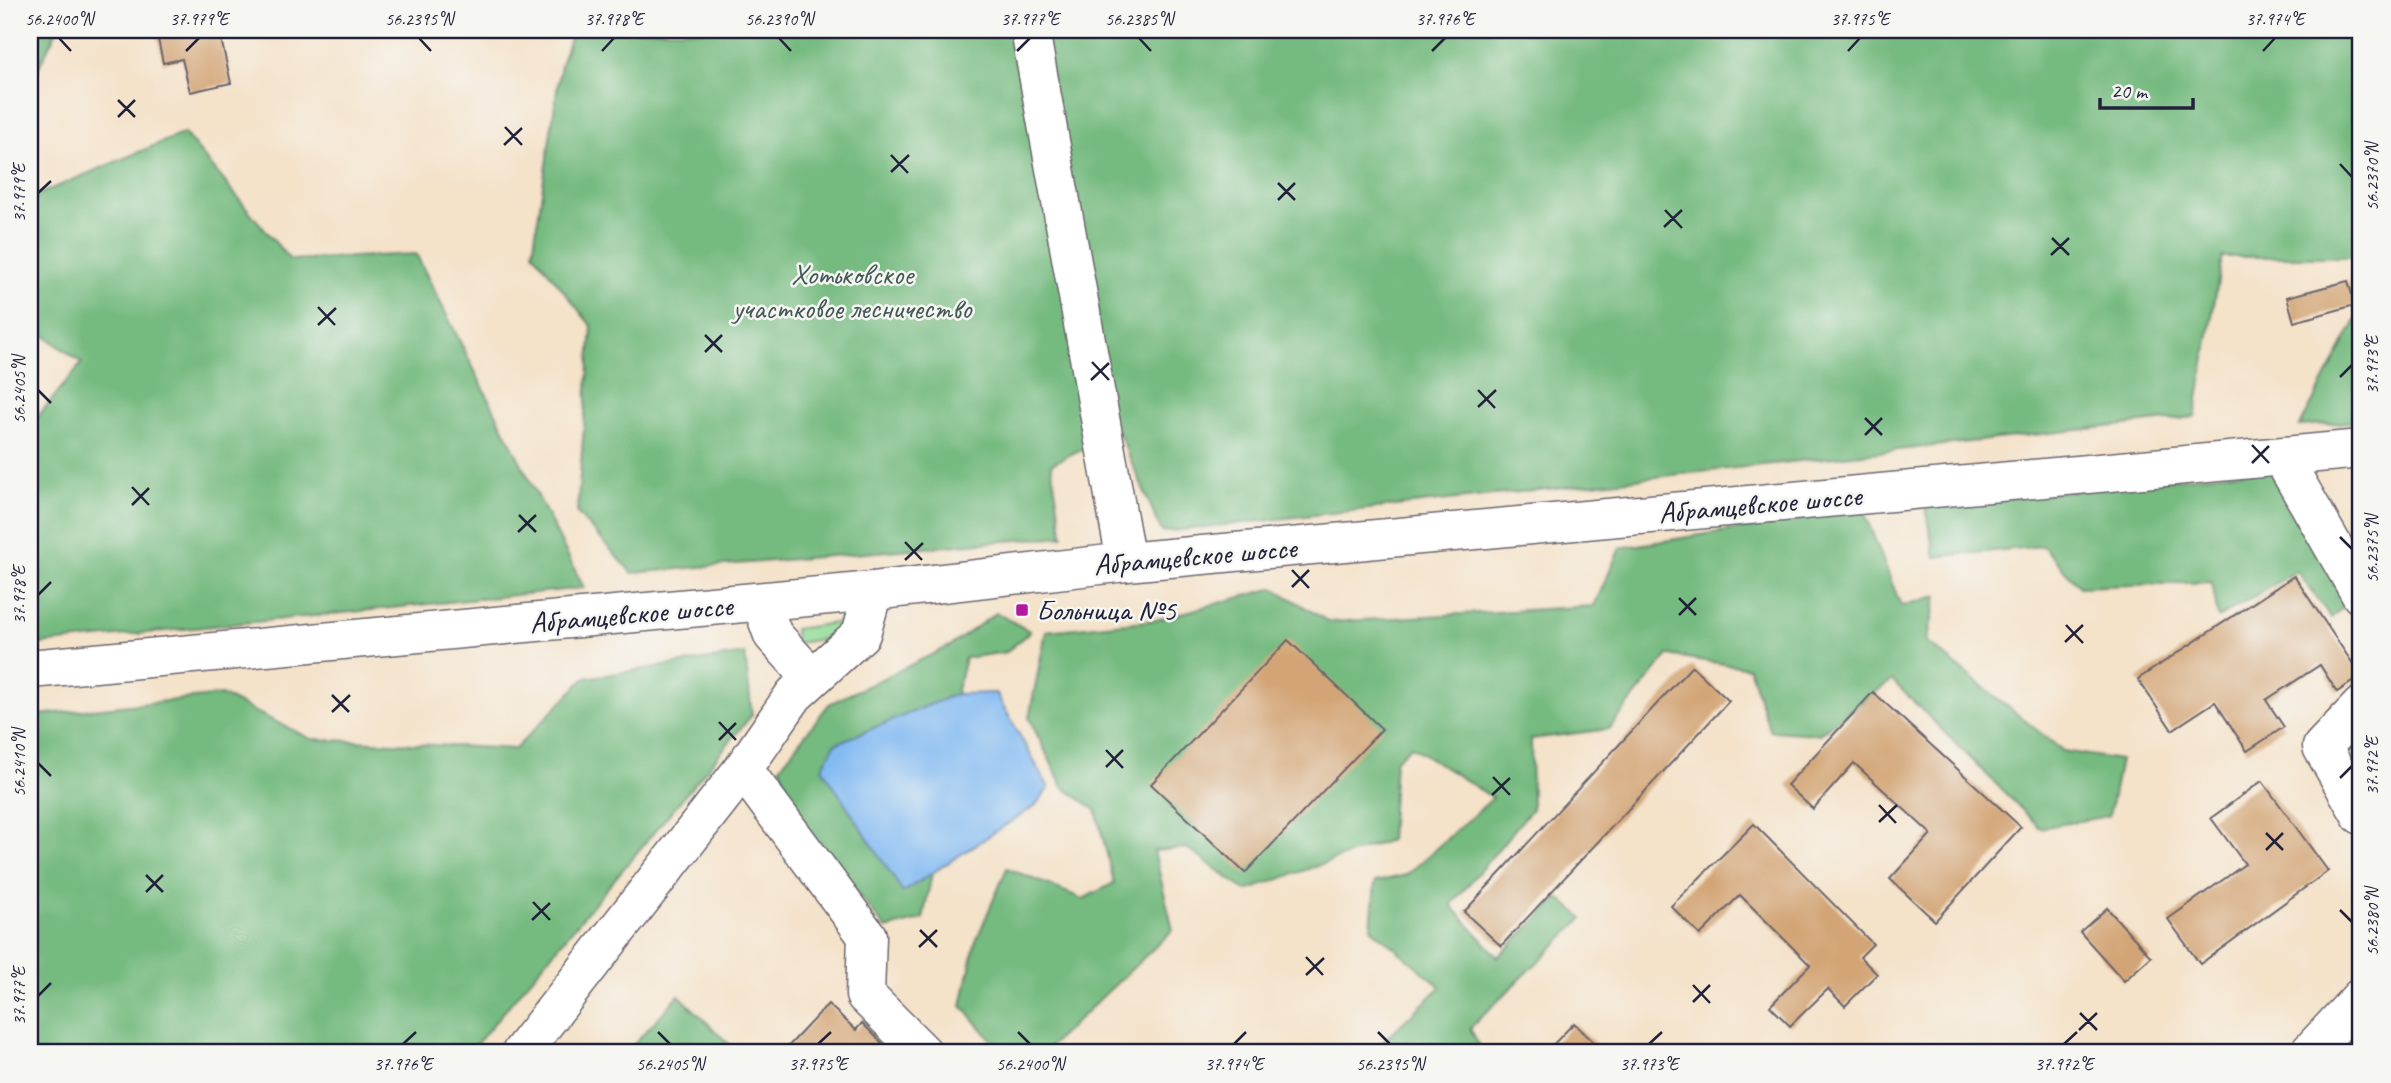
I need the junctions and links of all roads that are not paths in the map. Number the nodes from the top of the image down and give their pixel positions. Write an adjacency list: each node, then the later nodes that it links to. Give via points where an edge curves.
1 (1030, 30): 4 (street)
2 (2361, 450): 3 (street, Абрамцевское шоссе)
3 (2282, 457): 4 (street, Абрамцевское шоссе); 6 (street)
4 (1126, 562): 5 (street, Абрамцевское шоссе)
5 (873, 591): 7 (street, Абрамцевское шоссе); 9 (street, via 861,634)
6 (2361, 595)
7 (761, 602): 8 (street, Абрамцевское шоссе); 9 (street, via 773,635)
8 (30, 669)
9 (811, 677): 11 (street)
10 (2361, 706): 12 (street, via 2322,747)
11 (743, 769): 14 (street); 15 (street, via 867,936 865,995)
12 (2361, 815)
13 (2361, 997): 16 (street)
14 (521, 1053)
15 (923, 1053)
16 (2309, 1053)

